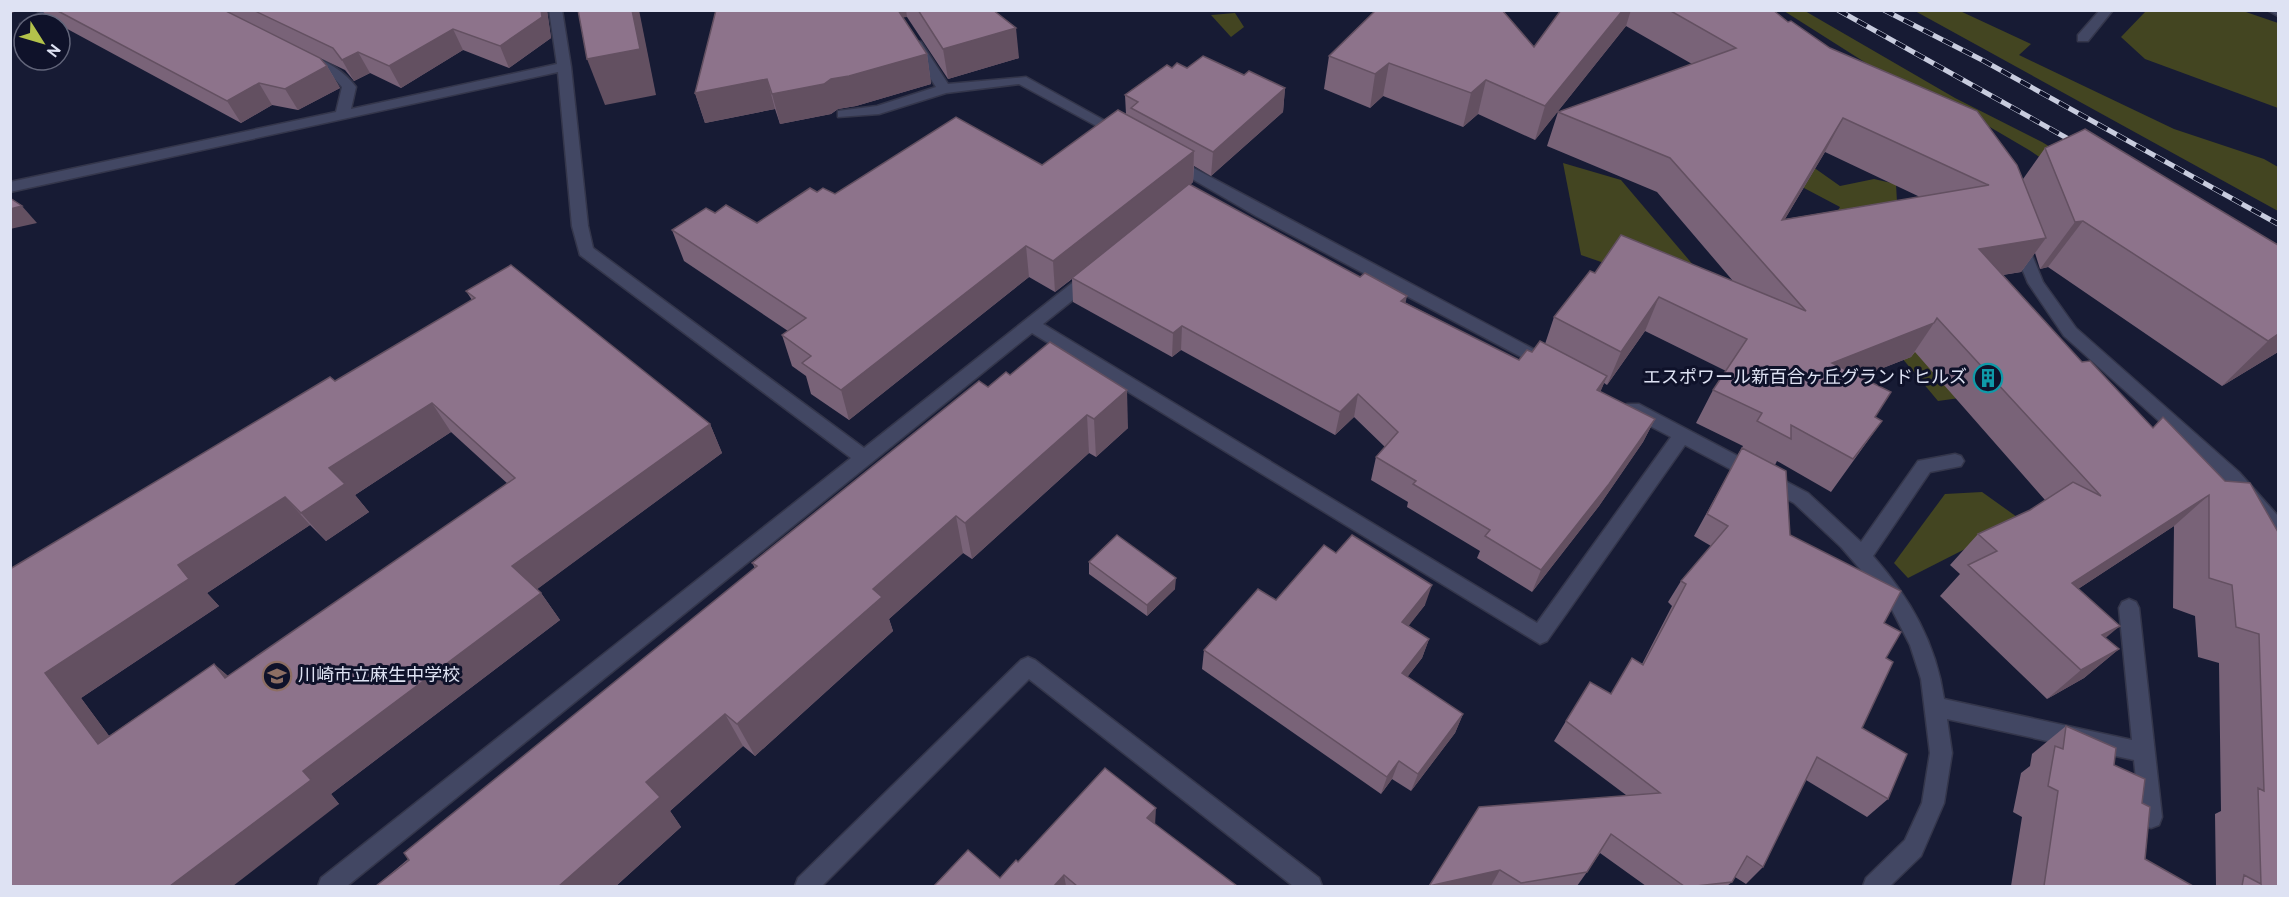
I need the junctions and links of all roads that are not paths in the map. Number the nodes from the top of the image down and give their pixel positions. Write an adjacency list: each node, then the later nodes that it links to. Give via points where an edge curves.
1 (555, 10): 8 (street)
2 (2107, 10): 6 (street)
3 (2273, 10): 4 (street)
4 (2278, 12)
5 (906, 30): 9 (street)
6 (2083, 38)
7 (296, 54): 11 (street, via 339,75 349,87)
8 (564, 68): 11 (street); 23 (street, via 586,252)
9 (944, 89): 10 (street, via 879,110); 12 (street, via 1021,80)
10 (843, 114)
11 (342, 117): 15 (street)
12 (1136, 142)
13 (1157, 153): 14 (street)
14 (1208, 182): 16 (street); 20 (street)
15 (10, 188)
16 (1191, 196)
17 (2014, 229): 25 (street, via 2036,283 2070,332 2233,477)
18 (1104, 267): 19 (street)
19 (1031, 325): 22 (street, via 1540,635); 23 (street)
20 (1566, 374)
21 (1619, 402): 22 (street)
22 (1682, 435): 26 (street, via 1801,498)
23 (864, 458): 31 (street)
24 (1955, 461): 26 (street, via 1924,466)
25 (2278, 529)
26 (1862, 556): 28 (street, via 1894,594 1920,644 1932,679)
27 (2129, 608): 29 (street)
28 (1935, 707): 29 (street); 34 (street, via 1941,753 1933,802 1913,848)
29 (2143, 752): 30 (street)
30 (2151, 817)
31 (329, 886)
32 (806, 886): 33 (street, via 1028,666)
33 (1311, 886)
34 (1874, 886)

